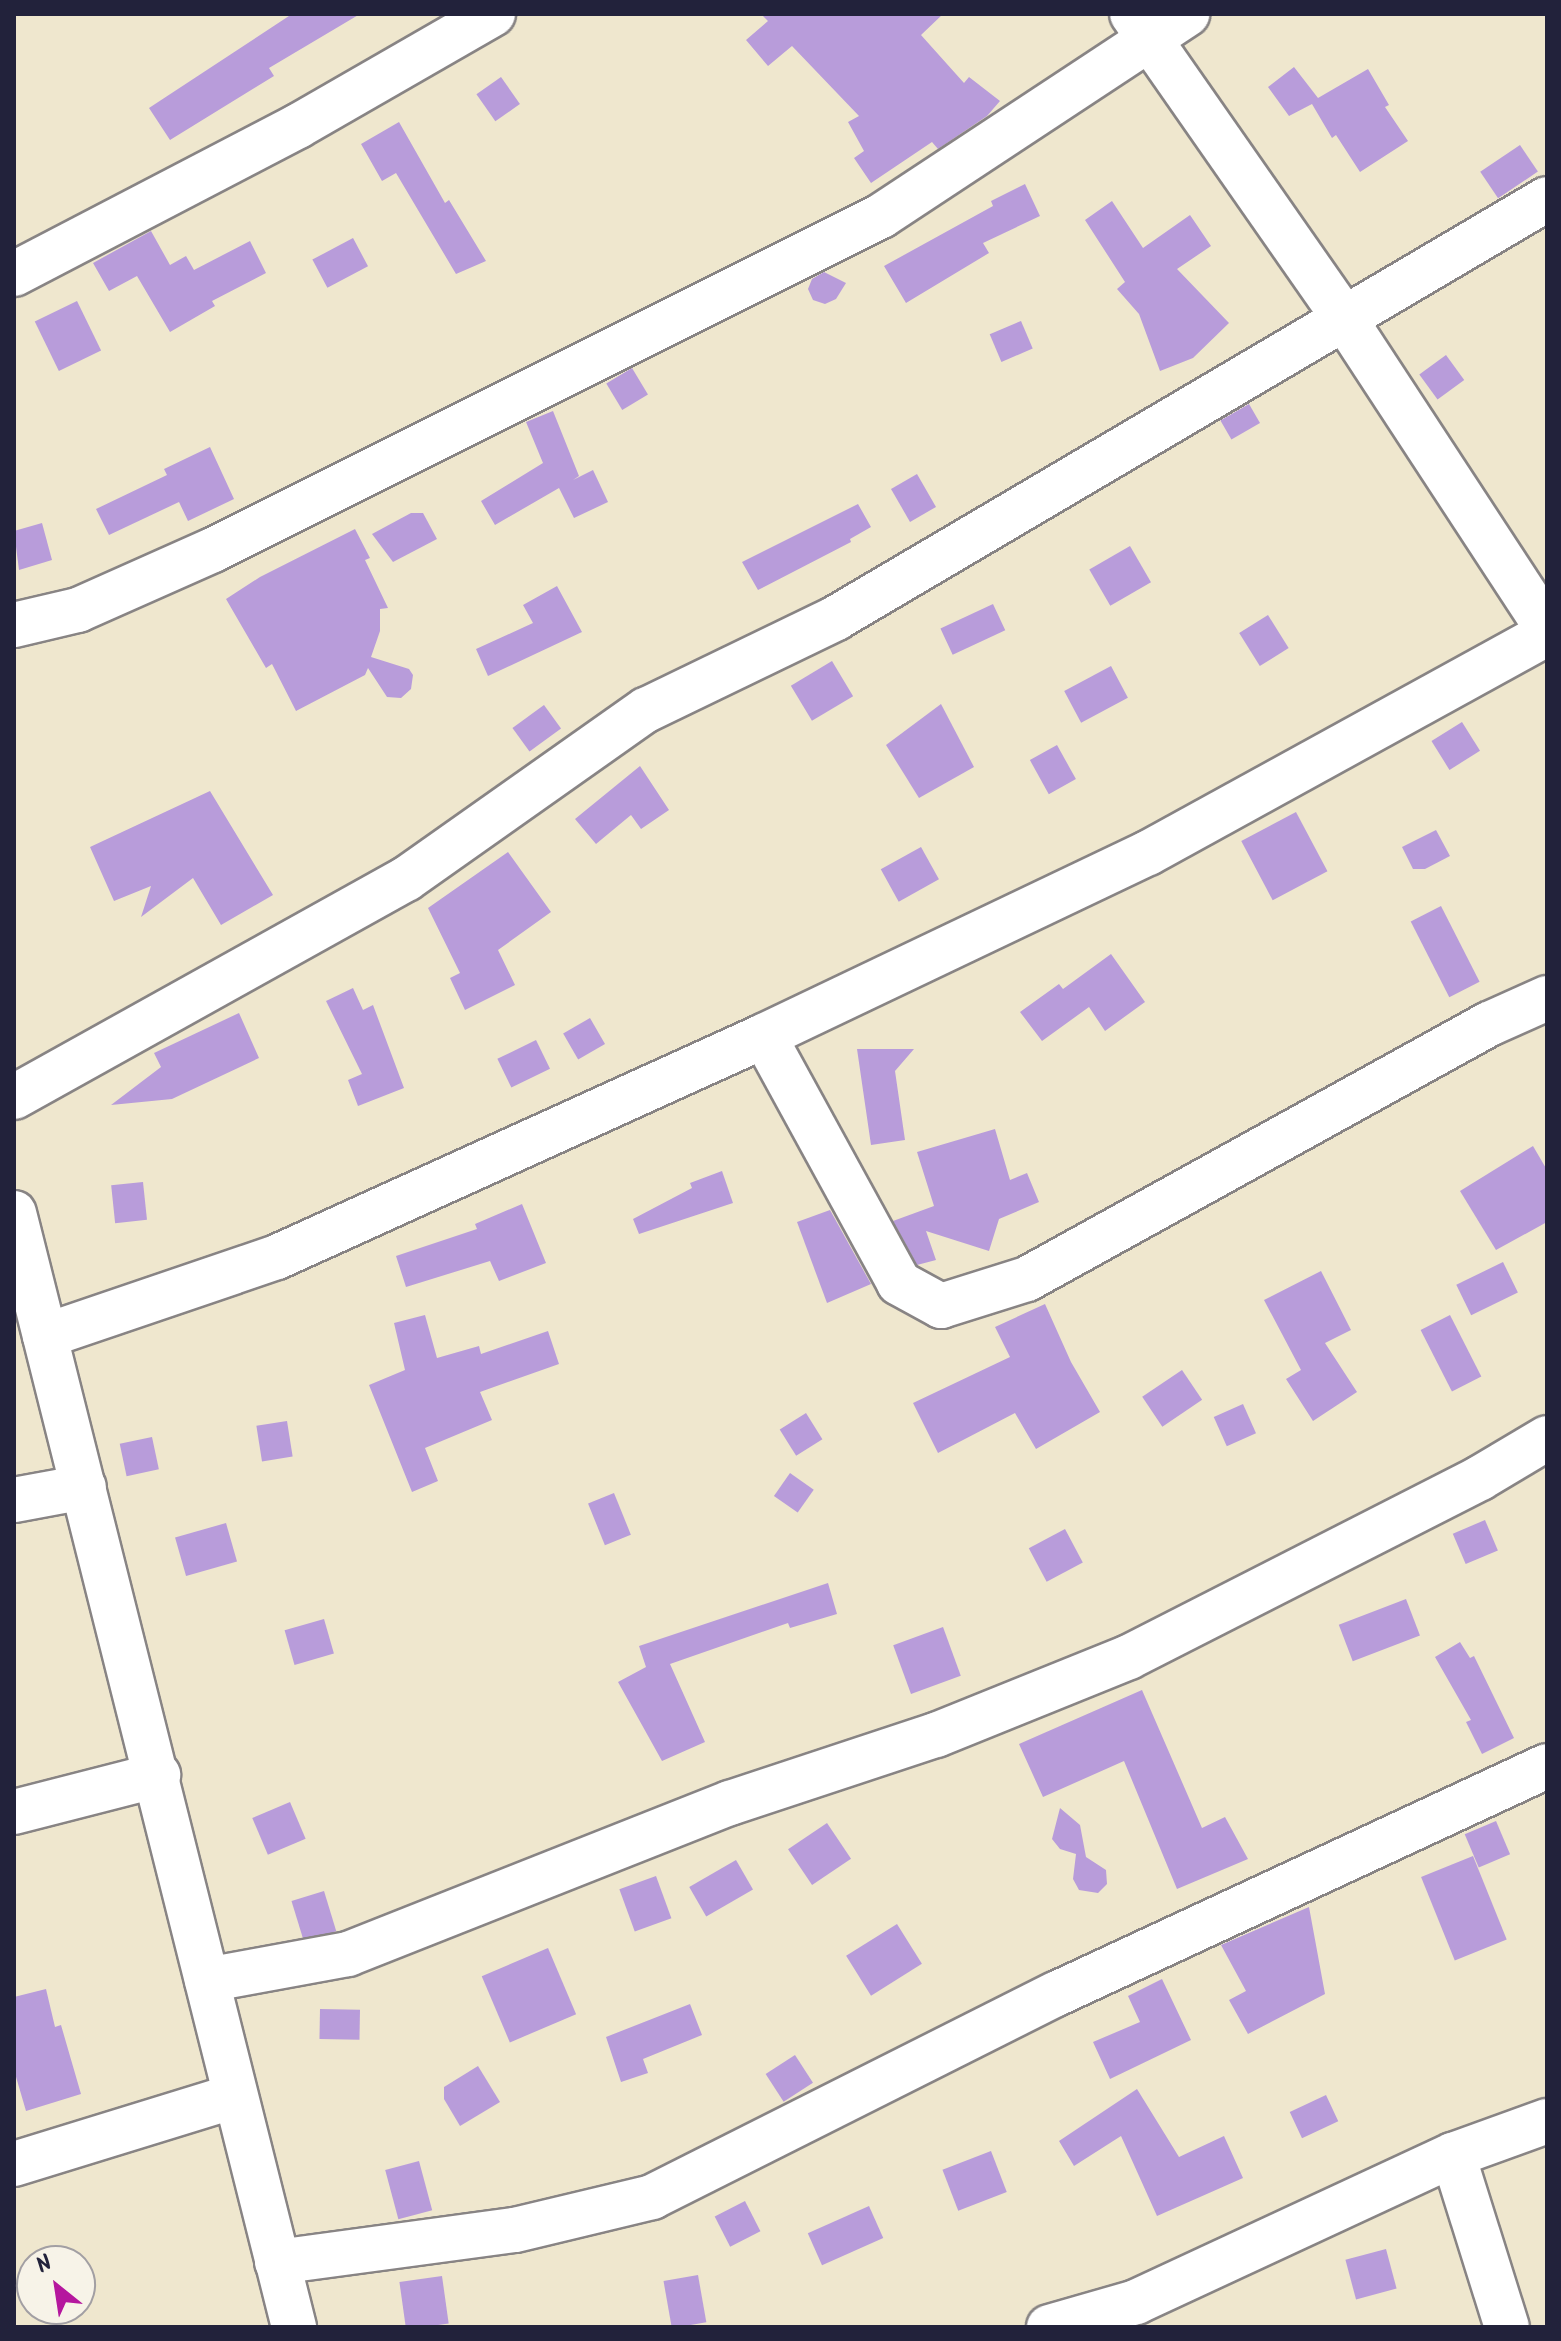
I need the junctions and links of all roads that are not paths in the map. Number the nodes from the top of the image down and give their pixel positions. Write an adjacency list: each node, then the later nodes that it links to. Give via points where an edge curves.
1 (493, 14): 5 (street, via 298,126)
2 (1187, 14): 3 (street)
3 (1139, 26): 6 (street); 7 (street, via 881,216 213,550 78,610)
4 (1547, 199): 6 (street)
5 (14, 274)
6 (1344, 318): 8 (street); 11 (street, via 836,618 646,710 406,879)
7 (14, 625)
8 (1547, 631): 10 (street, via 1148,853)
9 (1547, 998): 10 (street, via 1489,1024 1027,1279 941,1306 899,1283)
10 (764, 1036): 13 (street, via 277,1257)
11 (14, 1097)
12 (14, 1213): 13 (street)
13 (45, 1336): 15 (street)
14 (1547, 1438): 20 (street, via 1480,1478 1129,1657 936,1735 730,1803 348,1954)
15 (84, 1487): 16 (street); 18 (street)
16 (14, 1500)
17 (1547, 1766): 25 (street, via 1056,1994 652,2197 515,2230)
18 (158, 1775): 19 (street); 20 (street)
19 (14, 1812)
20 (207, 1980): 21 (street)
21 (235, 2096): 24 (street); 25 (street)
22 (1547, 2121): 23 (street)
23 (1453, 2155): 27 (street, via 1136,2302); 28 (street)
24 (14, 2164)
25 (277, 2262): 26 (street)
26 (294, 2327)
27 (1049, 2327)
28 (1507, 2327)

